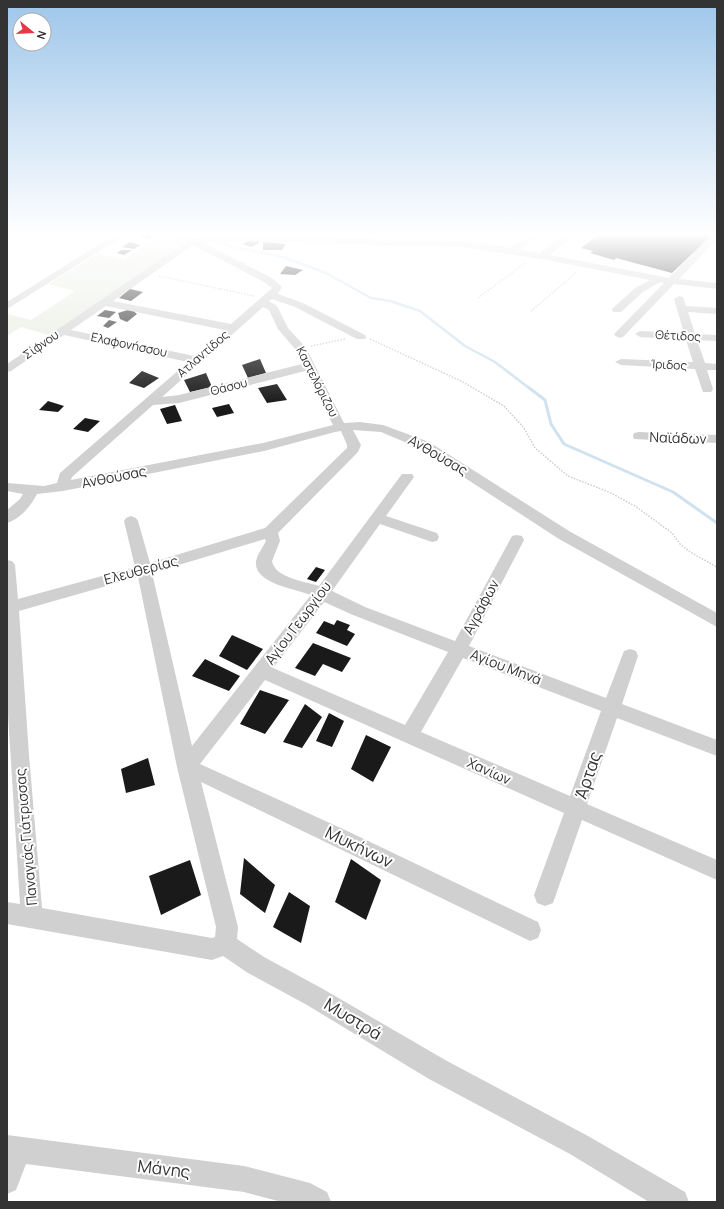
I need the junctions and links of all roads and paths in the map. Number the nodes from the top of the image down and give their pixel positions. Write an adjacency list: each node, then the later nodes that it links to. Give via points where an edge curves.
1 (30, 291): 12 (street)
2 (119, 291): 11 (street, Σίφνου)
3 (231, 291): 10 (path)
4 (273, 291): 10 (street)
5 (487, 291): 9 (path)
6 (554, 291): 14 (path)
7 (637, 291): 13 (street)
8 (660, 291): 19 (street)
9 (478, 298)
10 (267, 299): 16 (street, Ατλαντίδος); 20 (street, via 299,305); 23 (street, Καστελόριζου, via 283,329)
11 (104, 302): 16 (street); 17 (street, Σίφνου)
12 (7, 306)
13 (617, 310)
14 (531, 311)
15 (717, 311): 21 (street, via 681,304)
16 (233, 328): 24 (street, Ατλαντίδος)
17 (62, 331): 24 (street, Ελαφονήσσου); 29 (street, Σίφνου)
18 (640, 334): 21 (street, Θέτιδος)
19 (619, 335)
20 (361, 337): 23 (path); 46 (path, via 387,345 488,395 504,406 524,428 535,448 568,476 609,492 635,506 672,533 690,552)
21 (691, 337): 22 (street, Θέτιδος); 27 (street)
22 (717, 338)
23 (300, 348): 26 (street, Καστελόριζου)
24 (196, 360): 31 (street, Ατλαντίδος)
25 (621, 362): 27 (street, Ίριδος)
26 (309, 366): 31 (street, Θάσου, via 179,399); 32 (street, Καστελόριζου)
27 (700, 366): 28 (street, Ίριδος); 30 (street)
28 (717, 367)
29 (7, 369)
30 (707, 389)
31 (148, 402): 37 (street, Ατλαντίδος, via 65,476)
32 (342, 427): 37 (street, Ανθούσας, via 272,445); 42 (street, Καστελόριζου, via 354,446 353,449); 50 (street, Ανθούσας, via 383,429 424,444 564,535)
33 (639, 436): 34 (street, Ναϊάδων)
34 (717, 439)
35 (407, 477): 40 (street, Αγίου Γεωργίου)
36 (7, 487): 38 (street, Ανθούσας)
37 (63, 487): 38 (street, Ανθούσας)
38 (32, 490): 39 (street, via 26,502)
39 (7, 518)
40 (376, 518): 43 (street); 48 (street, Αγίου Γεωργίου)
41 (131, 521): 47 (street)
42 (270, 532): 47 (street, Ελευθερίας); 48 (street, Αγίου Μηνά, via 273,542 265,558 265,568 275,578)
43 (432, 537)
44 (517, 540): 52 (street, Αγράφων)
45 (7, 565): 49 (street, Παναγιάς Γιάτρισσας)
46 (717, 567)
47 (144, 570): 49 (street, Ελευθερίας); 58 (street)
48 (322, 593): 52 (street, Αγίου Μηνά, via 346,606); 54 (street, Αγίου Γεωργίου)
49 (12, 607): 51 (street, Παναγιάς Γιάτρισσας)
50 (717, 621)
51 (9, 638): 63 (street, Παναγιάς Γιάτρισσας)
52 (459, 649): 55 (street, Αγίου Μηνά); 56 (street, Αγράφων)
53 (630, 656): 55 (street, Άρτας)
54 (262, 671): 56 (street, Χανίων); 58 (street, Αγίου Γεωργίου)
55 (611, 707): 57 (street, Αγίου Μηνά); 59 (street, Άρτας)
56 (409, 734): 59 (street, Χανίων)
57 (717, 748)
58 (187, 767): 64 (street, Μυκήνων); 65 (street, via 227,927)
59 (576, 809): 60 (street, Χανίων); 61 (street, Άρτας)
60 (717, 870)
61 (545, 895)
62 (7, 913): 63 (street)
63 (32, 917): 65 (street, via 212,949)
64 (530, 930)
65 (225, 944): 69 (street, Μυστρά, via 256,965 438,1070 579,1145)
66 (12, 1149): 67 (street); 68 (street, Μάνης, via 244,1179 300,1193)
67 (7, 1181)
68 (317, 1202)
69 (674, 1202)

